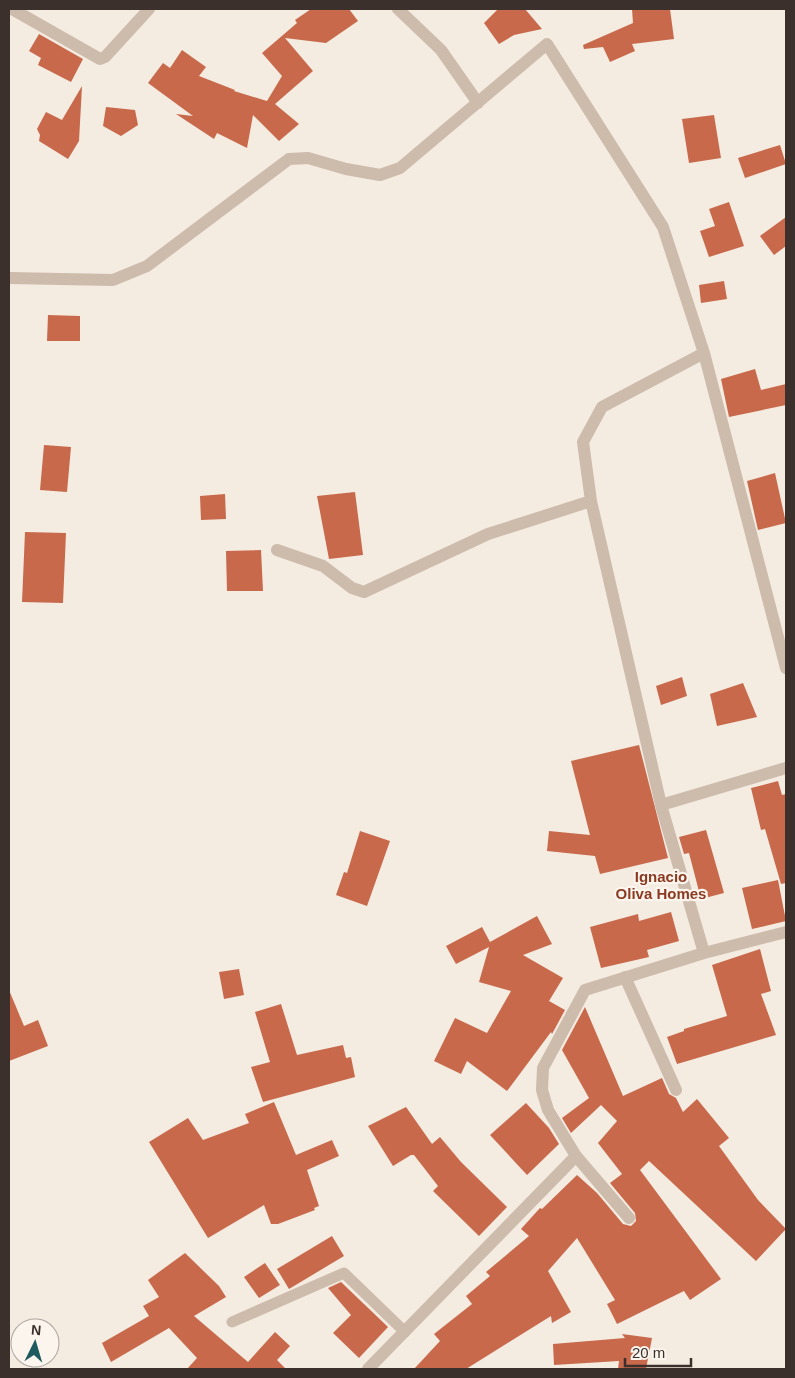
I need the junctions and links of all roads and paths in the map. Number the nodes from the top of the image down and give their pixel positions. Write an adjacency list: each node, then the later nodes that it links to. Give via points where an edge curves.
1 (12, 9): 2 (street, via 100,59)
2 (149, 9)
3 (398, 9): 4 (street, via 441,50)
4 (478, 103): 5 (street, via 400,168 380,175 346,170 308,158 289,159 147,266 114,280); 6 (street, via 547,44 663,227)
5 (9, 278)
6 (704, 354): 7 (street, via 602,407 583,442); 9 (street)
7 (591, 501): 8 (street, via 488,534 364,592 352,588 323,566); 11 (street)
8 (277, 550)
9 (786, 668)
10 (786, 768): 11 (street)
11 (662, 805): 13 (street)
12 (786, 932): 13 (street)
13 (704, 952): 14 (street)
14 (625, 977): 15 (street); 16 (street, via 585,990 543,1068 542,1090 548,1110)
15 (676, 1090)
16 (576, 1156): 17 (street); 19 (street)
17 (629, 1218)
18 (232, 1322): 19 (lane, via 344,1273)
19 (405, 1332): 20 (street)
20 (368, 1369)

